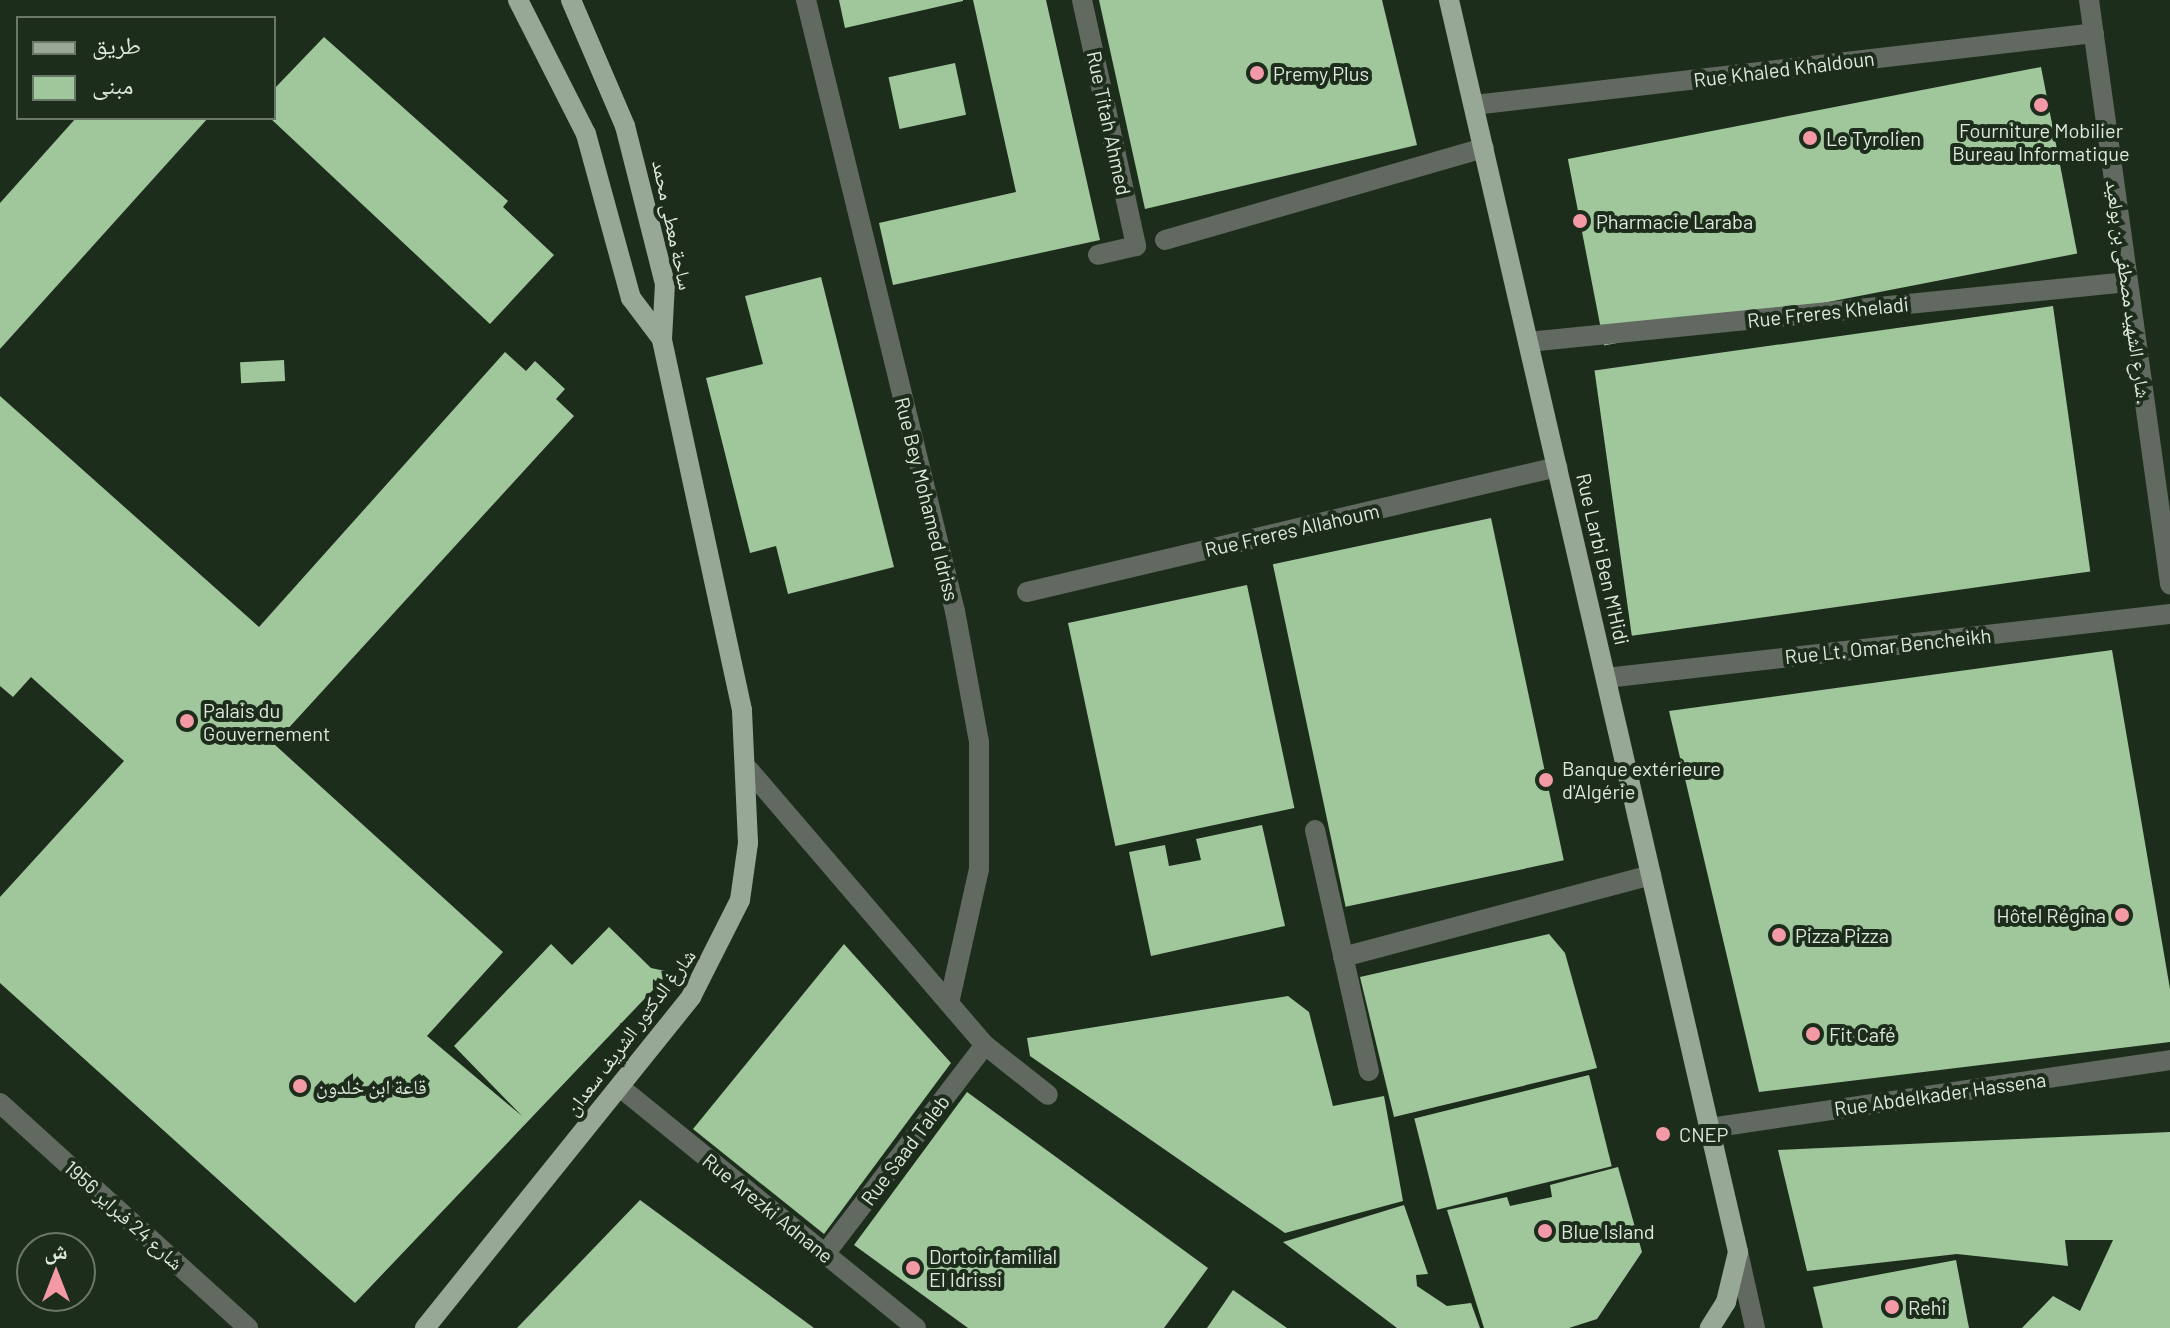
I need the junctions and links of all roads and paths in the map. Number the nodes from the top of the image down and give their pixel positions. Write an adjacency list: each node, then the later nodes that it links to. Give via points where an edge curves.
1 (518, 0): 13 (main road, via 586,134 631,298)
2 (571, 0): 13 (main road, ساحة معطى محمد, via 625,126 665,284)
3 (806, 0): 24 (street, Rue Bey Mohamed Idriss, via 955,611 979,742 979,869)
4 (1082, 0): 11 (street, Rue Titah Ahmed, via 1136,246)
5 (1449, 0): 8 (main road, Rue Larbi Ben M'Hidi)
6 (2089, 0): 7 (street, شارع الشهيد مصطفى بن بولعيد.)
7 (2094, 33): 8 (street, Rue Khaled Khaldoun); 12 (street, شارع الشهيد مصطفى بن بولعيد.)
8 (1474, 105): 9 (main road, Rue Larbi Ben M'Hidi)
9 (1484, 148): 10 (street); 14 (main road, Rue Larbi Ben M'Hidi)
10 (1165, 240)
11 (1098, 255)
12 (2128, 282): 14 (street, Rue Freres Kheladi); 16 (street, شارع الشهيد مصطفى بن بولعيد.)
13 (662, 339): 20 (main road, شارغ الدكتور الشريف سعدان)
14 (1528, 342): 15 (main road, Rue Larbi Ben M'Hidi)
15 (1557, 467): 17 (street, Rue Freres Allahoum); 19 (main road, Rue Larbi Ben M'Hidi)
16 (2170, 584)
17 (1027, 592)
18 (2170, 614): 19 (street, Rue Lt. Omar Bencheikh)
19 (1606, 678): 22 (main road, Rue Larbi Ben M'Hidi)
20 (749, 770): 24 (street); 28 (main road, شارغ الدكتور الشريف سعدان, via 740,900 718,955)
21 (1315, 830): 23 (street)
22 (1651, 875): 23 (street); 31 (main road, Rue Larbi Ben M'Hidi)
23 (1343, 957): 27 (street)
24 (949, 1003): 25 (street)
25 (985, 1045): 29 (street); 33 (street, Rue Saad Taleb)
26 (2170, 1060): 31 (street, Rue Abdelkader Hassena)
27 (1369, 1071)
28 (621, 1088): 33 (street, Rue Arezki Adnane); 34 (main road, شارغ الدكتور الشريف سعدان)
29 (1048, 1095)
30 (0, 1103): 35 (street, شارع 24 فبراير 1956)
31 (1710, 1128): 32 (main road, Rue Larbi Ben M'Hidi)
32 (1738, 1252): 37 (main road, via 1726,1302); 38 (street)
33 (825, 1254): 36 (street, Rue Arezki Adnane)
34 (433, 1323)
35 (248, 1328)
36 (916, 1328)
37 (1710, 1328)
38 (1755, 1328)

